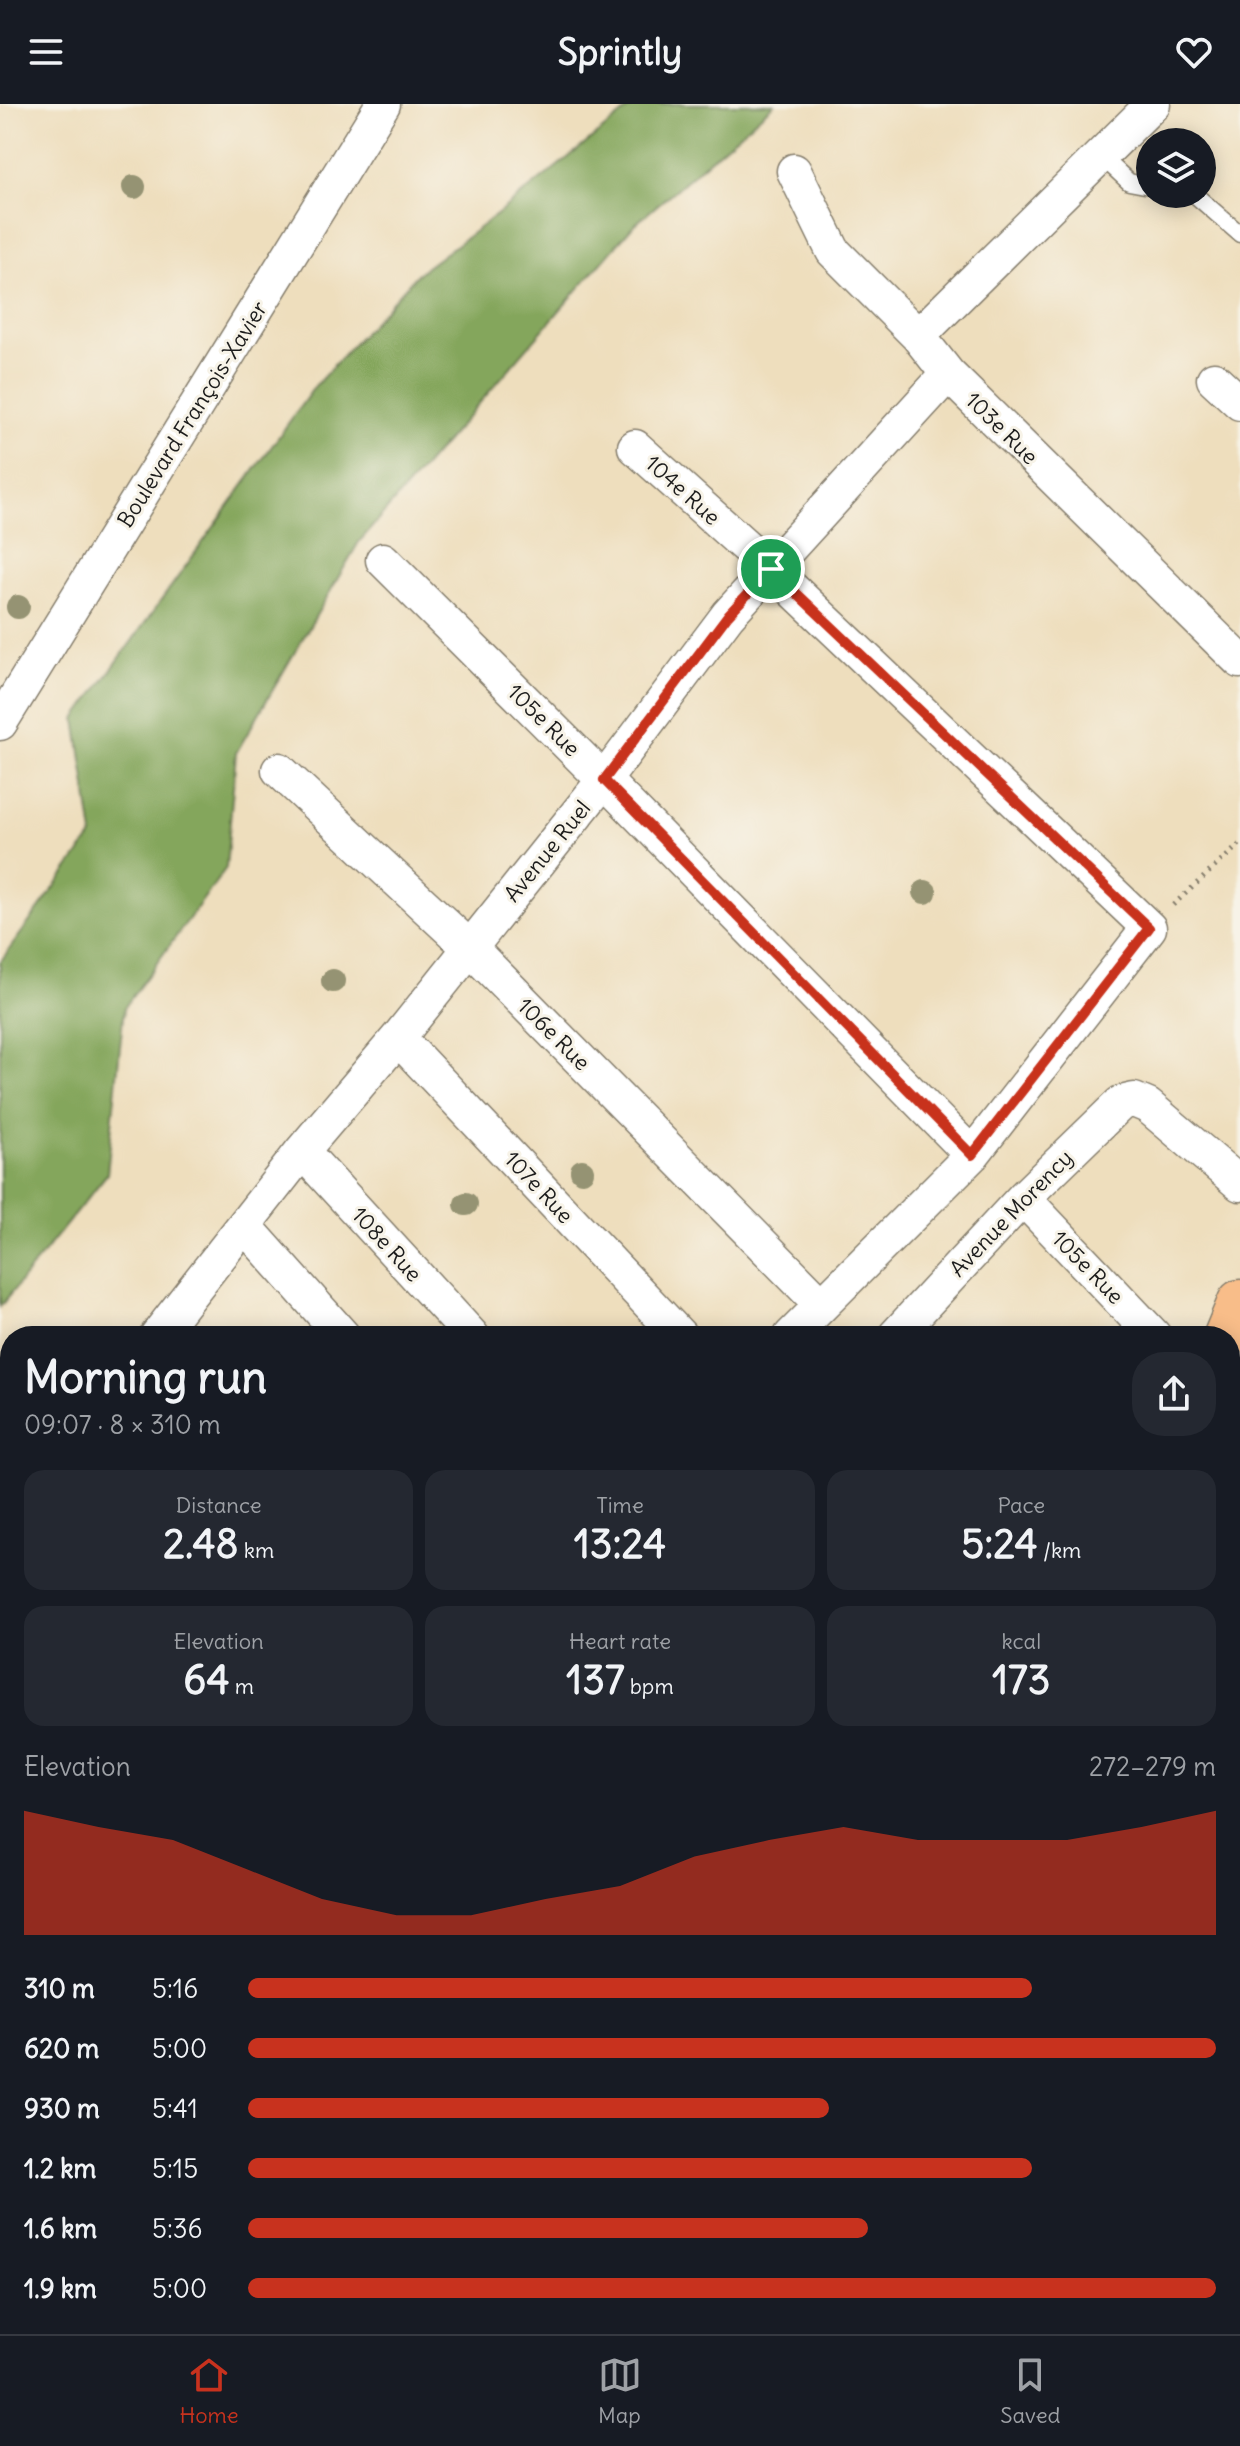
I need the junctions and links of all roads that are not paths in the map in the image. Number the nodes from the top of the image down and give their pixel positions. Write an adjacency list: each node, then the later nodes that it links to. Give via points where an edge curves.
1 (383, 104): 16 (street, Boulevard François-Xavier)
2 (1153, 104): 3 (street)
3 (1100, 155): 5 (lane); 8 (street)
4 (794, 171): 8 (street, 103e Rue, via 833,251)
5 (1136, 183)
6 (1210, 208): 7 (lane)
7 (1240, 234)
8 (918, 336): 9 (street, 103e Rue)
9 (948, 374): 14 (street, Avenue Ruel); 15 (street, 103e Rue)
10 (1214, 379): 11 (street)
11 (1240, 403)
12 (635, 447): 14 (street, 104e Rue)
13 (383, 560): 18 (street, 105e Rue)
14 (771, 569): 18 (street, Avenue Ruel, via 728,615); 22 (street, 104e Rue, via 1149,928)
15 (1240, 661)
16 (0, 723)
17 (279, 770): 19 (street, 106e Rue)
18 (604, 780): 19 (street, Avenue Ruel); 22 (street, 105e Rue)
19 (470, 948): 20 (street, Avenue Ruel); 27 (street, 106e Rue)
20 (398, 1038): 21 (street, Avenue Ruel); 31 (street, 107e Rue)
21 (302, 1151): 25 (street, Avenue Ruel); 30 (street, 108e Rue)
22 (972, 1155): 27 (street)
23 (1240, 1184): 24 (street, Avenue Morency, via 1134,1100 1121,1103)
24 (1023, 1198): 33 (street, Avenue Morency); 34 (street, 105e Rue)
25 (244, 1225): 28 (street, Avenue Ruel); 29 (street)
26 (1240, 1302): 35 (main road)
27 (822, 1305): 32 (street)
28 (165, 1326)
29 (334, 1326)
30 (463, 1326)
31 (671, 1326)
32 (801, 1326)
33 (904, 1326)
34 (1145, 1326)
35 (1230, 1326)

